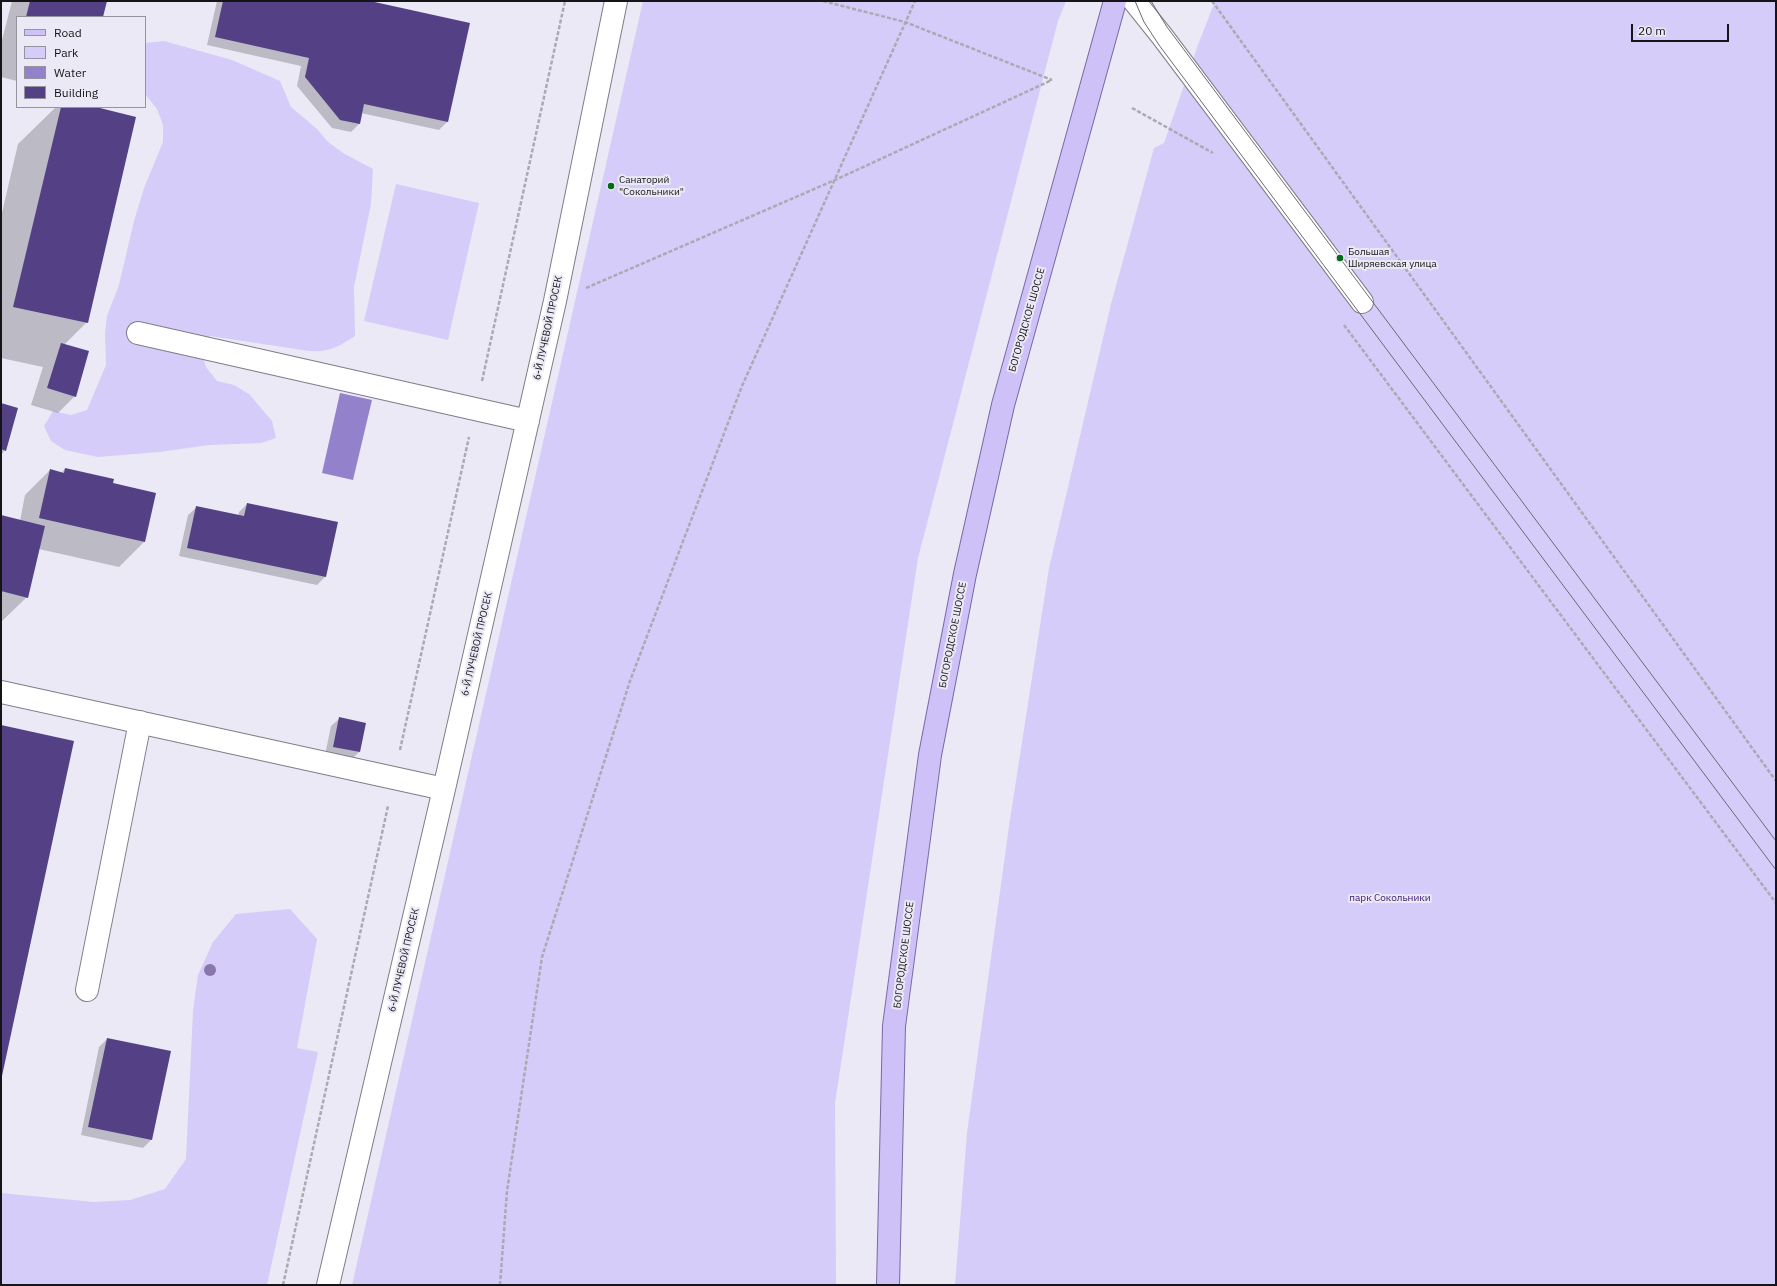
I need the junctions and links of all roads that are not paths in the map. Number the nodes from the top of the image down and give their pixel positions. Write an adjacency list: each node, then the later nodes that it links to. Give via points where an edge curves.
1 (616, 1): 6 (street, 6-Й ЛУЧЕВОЙ ПРОСЕК)
2 (1116, 1): 12 (main road, БОГОРОДСКОЕ ШОССЕ, via 1003,405 965,574 930,755 894,1026)
3 (1134, 1): 4 (street)
4 (1362, 302)
5 (138, 333): 6 (street)
6 (528, 421): 9 (street, 6-Й ЛУЧЕВОЙ ПРОСЕК)
7 (1, 692): 8 (street)
8 (140, 722): 9 (street); 10 (street)
9 (444, 789): 11 (street, 6-Й ЛУЧЕВОЙ ПРОСЕК)
10 (86, 990)
11 (328, 1285)
12 (888, 1285)

